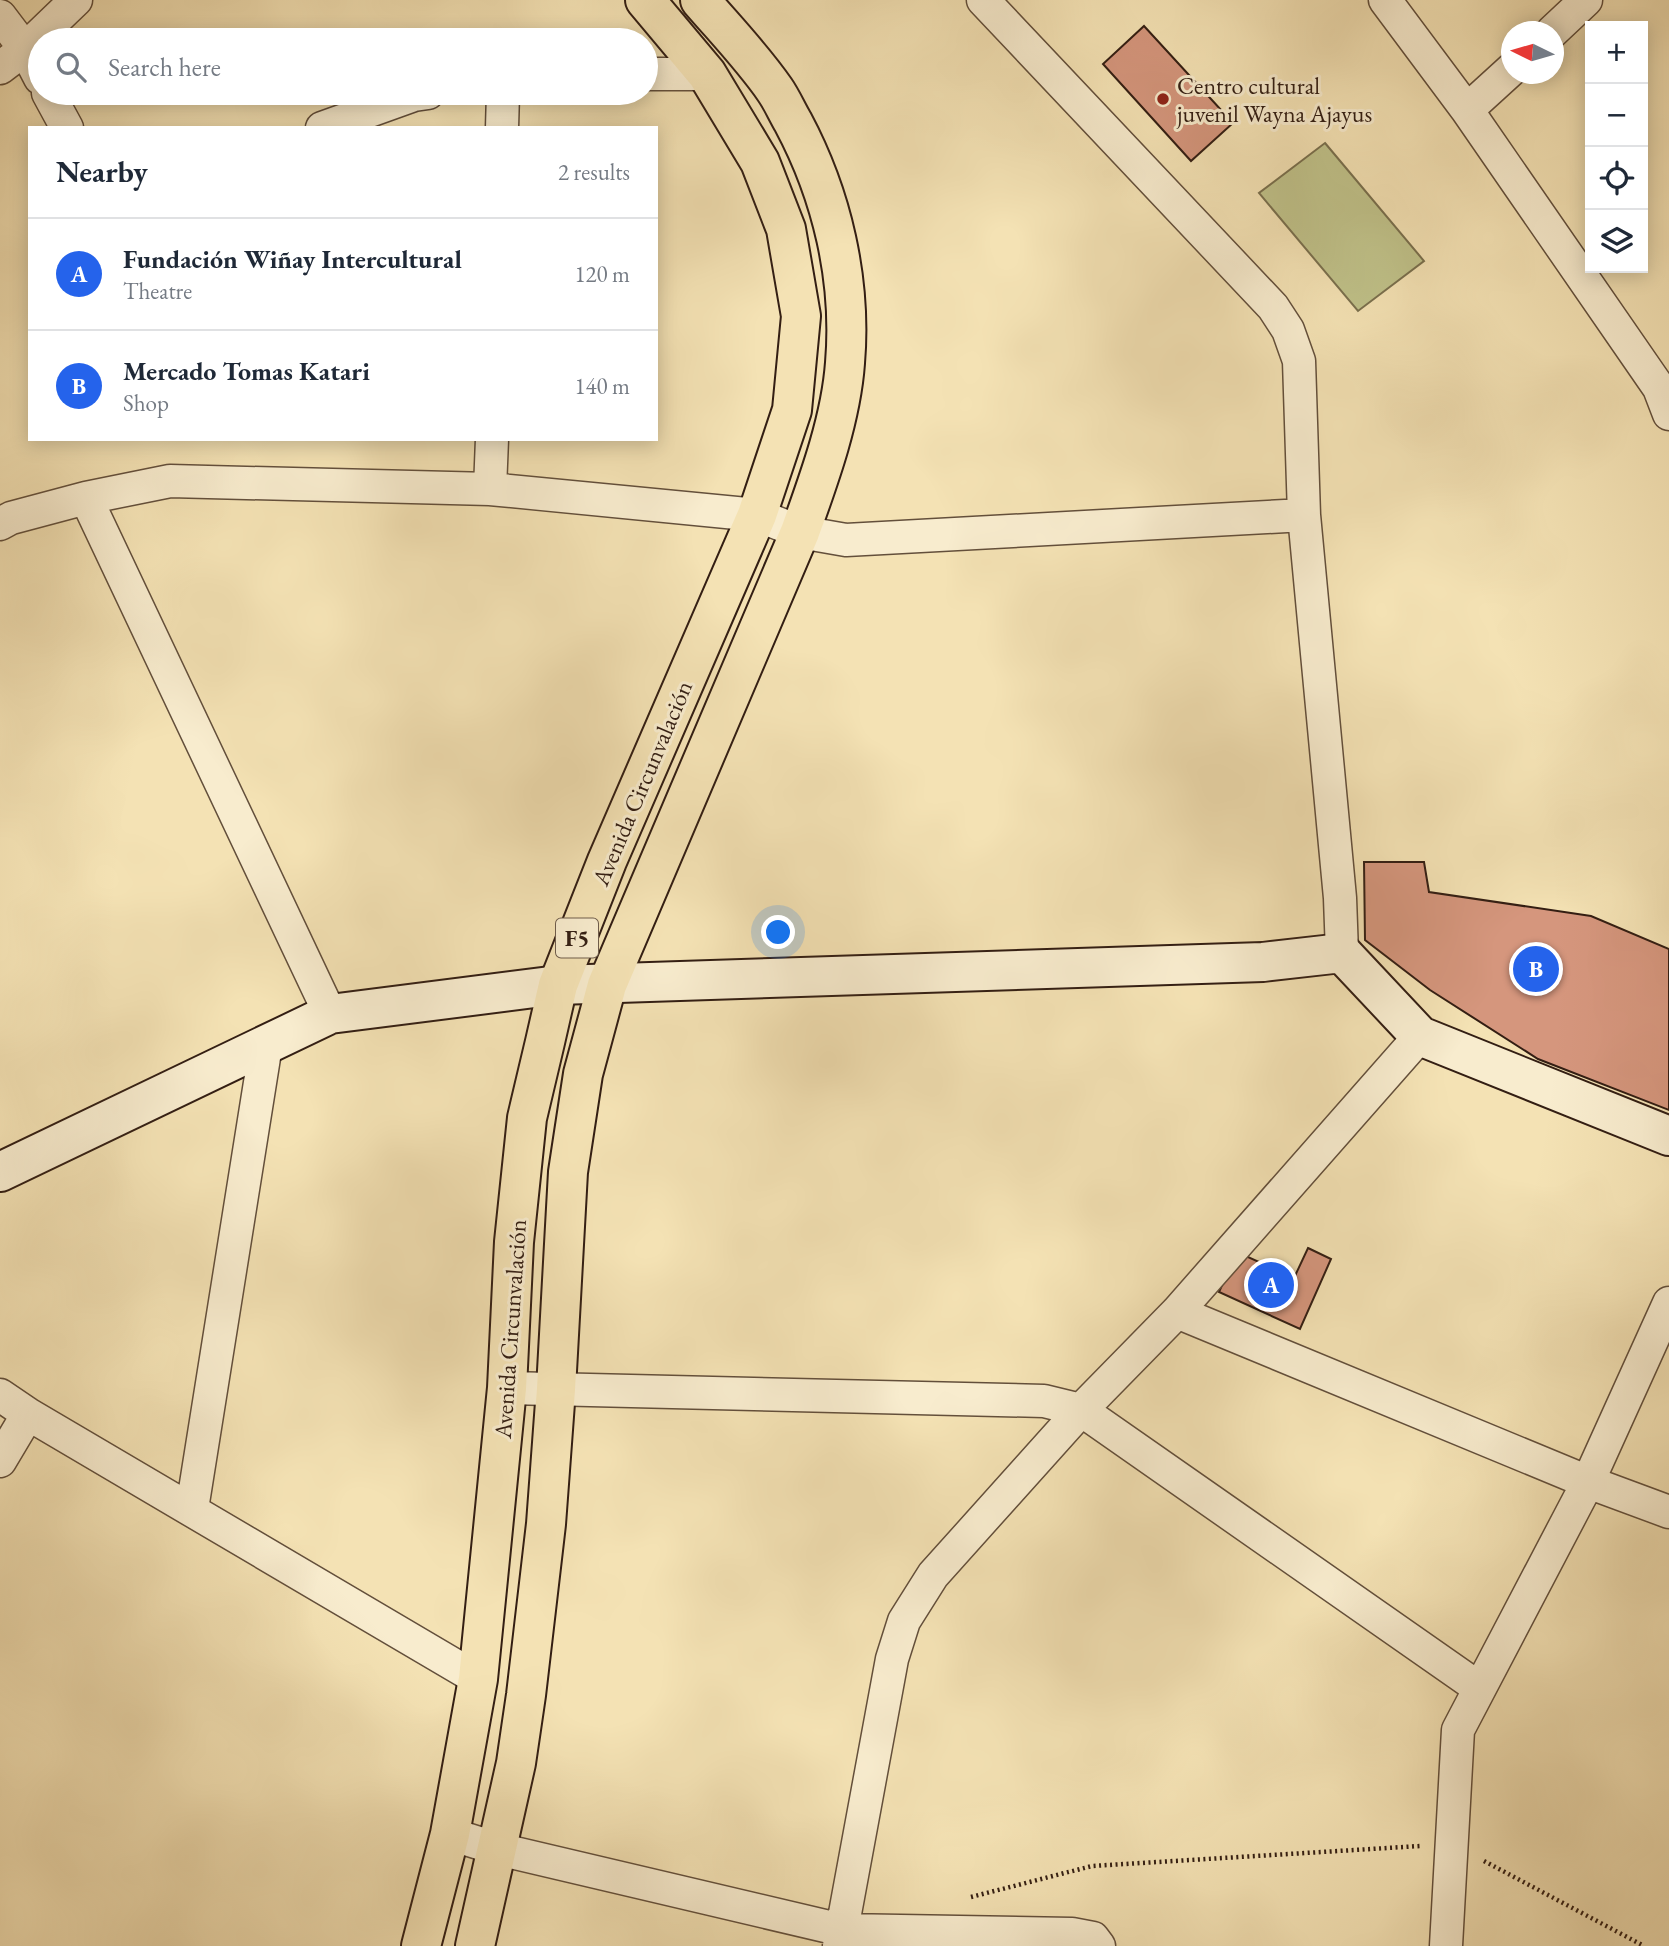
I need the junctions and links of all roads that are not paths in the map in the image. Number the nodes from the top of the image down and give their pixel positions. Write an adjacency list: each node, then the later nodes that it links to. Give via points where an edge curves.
1 (76, 0): 9 (street)
2 (701, 0): 6 (street); 30 (highway, Avenida Circunvalación / F5, via 776,91 808,151 833,221 844,286 845,363 832,433)
3 (983, 0): 27 (street, via 1273,307 1288,330 1300,360)
4 (1385, 0): 19 (street)
5 (1586, 0): 8 (street)
6 (655, 11): 14 (highway, Avenida Circunvalación / F5)
7 (0, 16): 11 (street)
8 (1564, 21)
9 (45, 28)
10 (28, 44): 11 (street)
11 (12, 58): 12 (street)
12 (28, 69)
13 (658, 74): 14 (street)
14 (706, 74): 28 (highway, Avenida Circunvalación / F5, via 765,174 786,229 801,316 792,410)
15 (1501, 78): 19 (street)
16 (55, 105): 20 (street)
17 (384, 105): 21 (street)
18 (503, 105): 22 (street)
19 (1467, 110): 23 (street, via 1659,388)
20 (66, 126)
21 (327, 126)
22 (502, 126)
23 (1669, 414)
24 (492, 441): 25 (street)
25 (490, 489): 26 (street, via 170,481); 28 (street)
26 (86, 498): 29 (street); 34 (street)
27 (1304, 515): 30 (street, via 846,540); 31 (street)
28 (757, 516): 30 (street); 32 (highway, Avenida Circunvalación / F5)
29 (0, 524)
30 (800, 532): 33 (highway, Avenida Circunvalación / F5)
31 (1342, 953): 33 (street, via 1262,962); 35 (street)
32 (558, 985): 33 (street); 34 (street); 41 (highway, Avenida Circunvalación / F5, via 527,1118 514,1242)
33 (607, 985): 42 (highway, Avenida Circunvalación / F5, via 583,1074 568,1172)
34 (330, 1014): 36 (street)
35 (1420, 1036): 37 (street); 40 (street)
36 (266, 1045): 38 (street); 48 (street)
37 (1669, 1136)
38 (0, 1172)
39 (1669, 1303): 47 (street)
40 (1177, 1312): 44 (street); 47 (street)
41 (507, 1388): 42 (street); 50 (highway, Avenida Circunvalación / F5)
42 (556, 1389): 44 (street, via 1044,1401); 53 (highway, Avenida Circunvalación / F5, via 526,1695)
43 (0, 1395): 45 (street)
44 (1081, 1410): 51 (street); 54 (street, via 933,1575 904,1621 892,1659)
45 (28, 1414): 46 (street); 48 (street)
46 (0, 1461)
47 (1588, 1482): 49 (street); 51 (street)
48 (192, 1509): 50 (street)
49 (1669, 1512)
50 (478, 1679): 52 (highway, Avenida Circunvalación / F5)
51 (1479, 1688): 58 (street, via 1458,1730)
52 (450, 1834): 53 (street); 55 (highway, Avenida Circunvalación / F5)
53 (498, 1849): 54 (street); 56 (highway, Avenida Circunvalación / F5)
54 (840, 1938): 57 (street, via 1072,1934 1093,1938)
55 (421, 1946)
56 (475, 1946)
57 (1099, 1946)
58 (1446, 1946)

